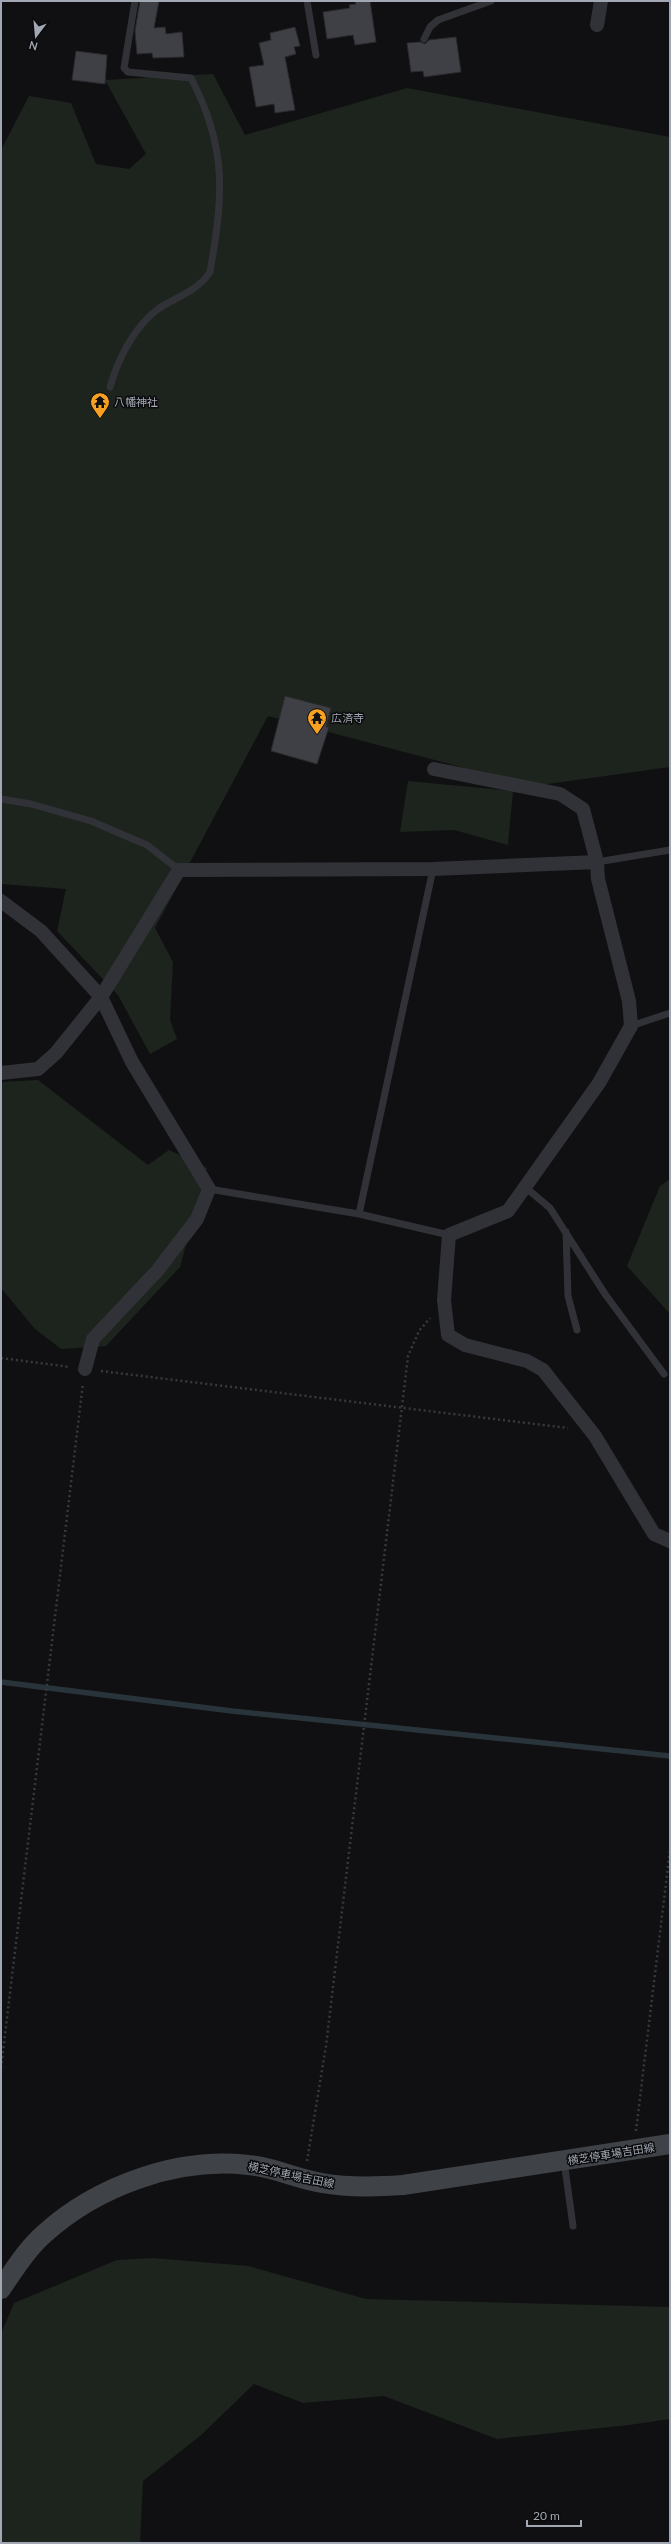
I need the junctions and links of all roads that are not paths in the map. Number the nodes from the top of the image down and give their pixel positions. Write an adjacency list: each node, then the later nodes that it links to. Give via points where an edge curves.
1 (135, 1): 8 (lane, via 124,68 128,72 191,78 211,121 222,190 210,272 204,282 158,309 144,322 116,366)
2 (307, 1): 7 (lane)
3 (491, 1): 6 (lane, via 438,20 430,27)
4 (601, 1): 5 (street)
5 (597, 25)
6 (424, 39)
7 (316, 55)
8 (110, 387)
9 (434, 769): 12 (street, via 560,794 583,809)
10 (1, 799): 14 (lane, via 31,804 91,821 147,845)
11 (670, 850): 12 (lane)
12 (597, 862): 13 (street); 18 (street, via 598,879 629,1001)
13 (433, 869): 14 (street); 22 (lane)
14 (179, 870): 16 (street)
15 (1, 901): 16 (street, via 41,931)
16 (102, 997): 19 (street, via 56,1053 38,1069); 21 (street, via 132,1062)
17 (670, 1013): 18 (lane)
18 (631, 1026): 20 (street, via 599,1083)
19 (1, 1073)
20 (525, 1187): 23 (lane, via 550,1208); 24 (street, via 508,1211)
21 (209, 1188): 22 (lane); 26 (street, via 197,1219 157,1271 93,1339)
22 (358, 1214): 24 (lane)
23 (566, 1232): 25 (lane, via 568,1296); 27 (lane, via 605,1294)
24 (449, 1235): 28 (street, via 444,1300 448,1335 465,1345 527,1361 543,1370 591,1431 654,1534)
25 (577, 1330)
26 (85, 1369)
27 (664, 1374)
28 (670, 1541)
29 (670, 2144): 30 (main road, 横芝停車場吉田線)
30 (564, 2161): 31 (lane); 32 (main road, 横芝停車場吉田線, via 403,2185 349,2187 249,2165 212,2164 178,2168 125,2184 78,2208 44,2234 16,2265)
31 (573, 2226)
32 (1, 2289)

